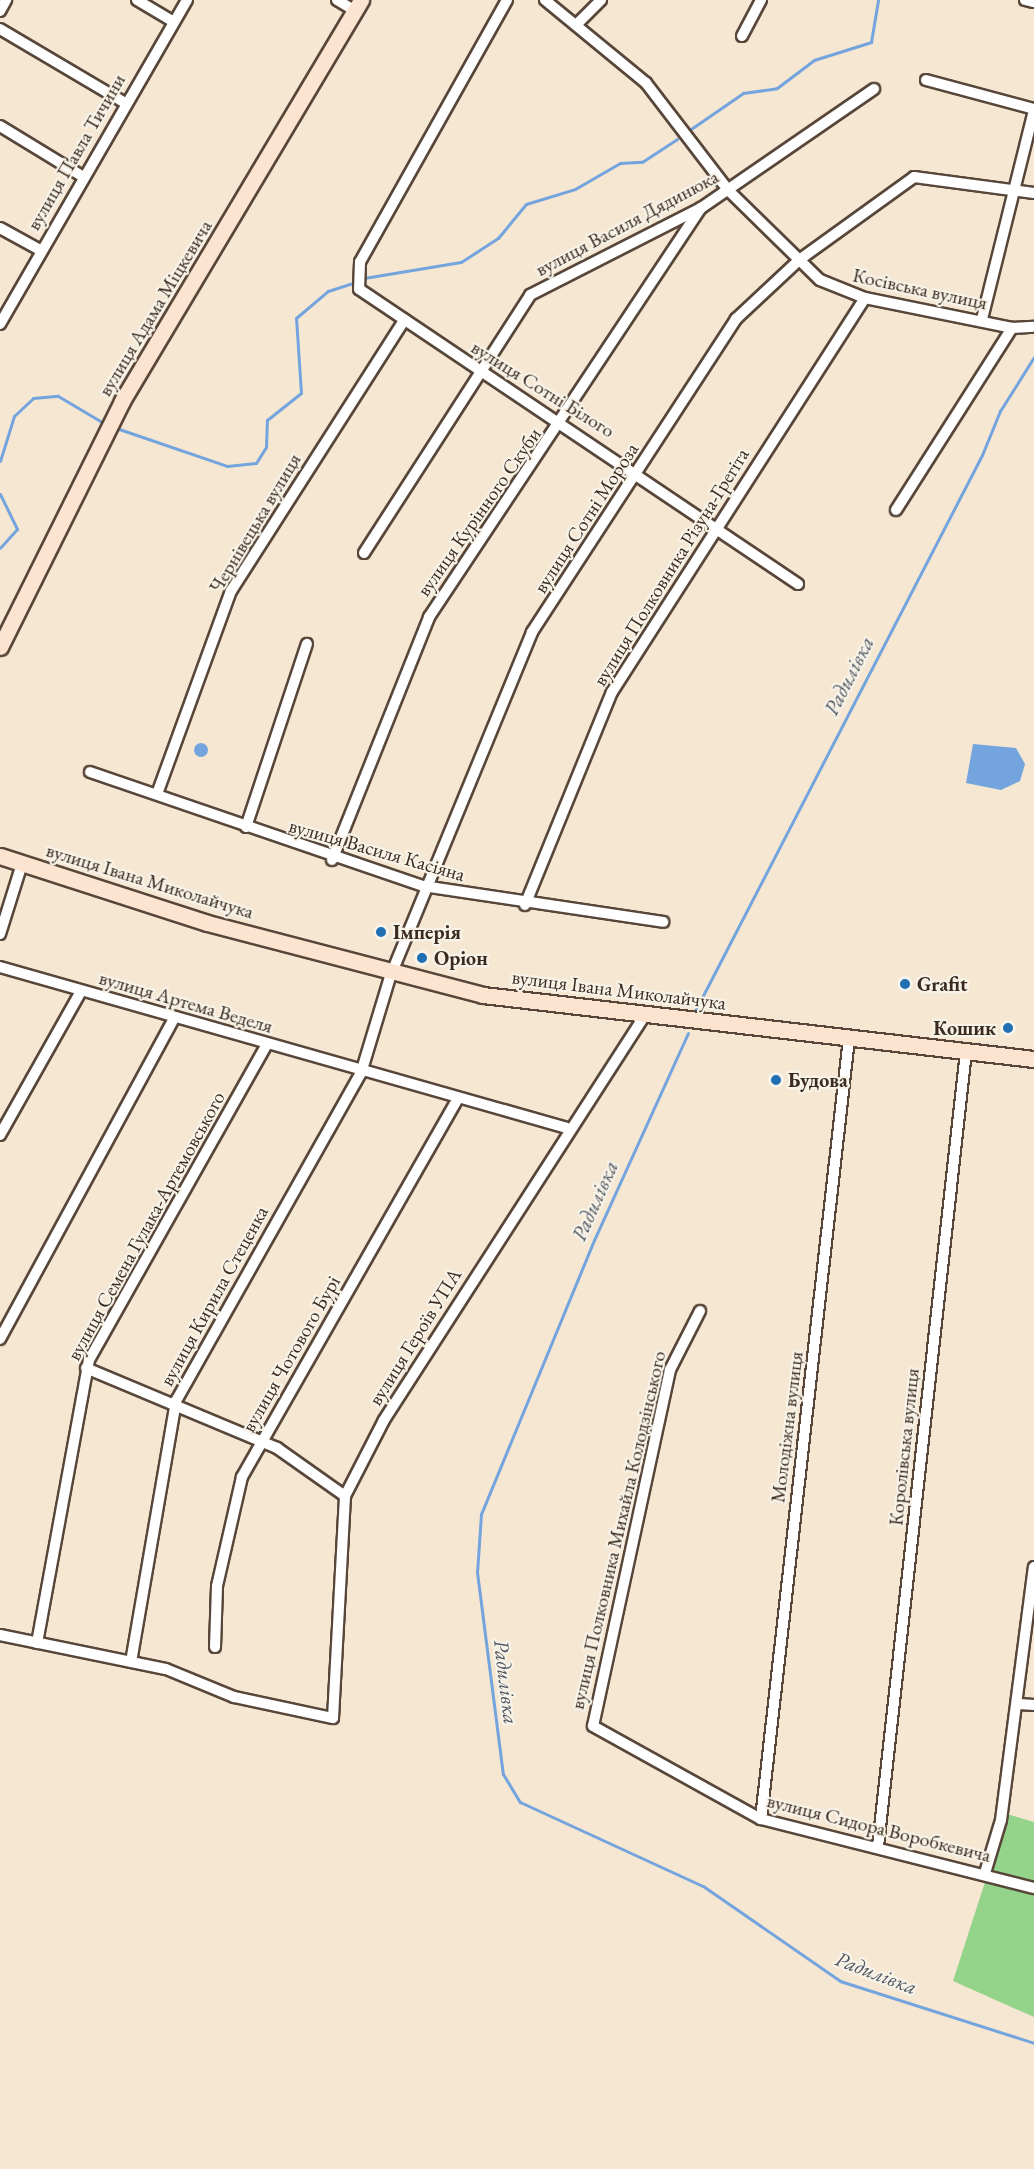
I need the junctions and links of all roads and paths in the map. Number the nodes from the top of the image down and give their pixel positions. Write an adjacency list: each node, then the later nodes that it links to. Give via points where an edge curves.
1 (6, 0): 12 (street)
2 (137, 0): 13 (street)
3 (187, 0): 13 (street, вулиця Павла Тичини)
4 (337, 0): 11 (street)
5 (507, 0): 32 (street, вулиця Сотні Білого, via 362,259 358,282)
6 (546, 0): 14 (street, Косівська вулиця)
7 (601, 0): 14 (street)
8 (761, 0): 16 (street)
9 (1025, 0): 10 (street)
10 (1034, 2)
11 (358, 5): 44 (street, вулиця Адама Міцкевича, via 110,425)
12 (0, 11)
13 (174, 22): 19 (street, вулиця Павла Тичини)
14 (577, 24): 23 (street, Косівська вулиця, via 646,83)
15 (0, 29): 19 (street)
16 (742, 36)
17 (926, 80): 20 (street)
18 (874, 89): 23 (street, вулиця Василя Дядинюка)
19 (125, 103): 22 (street, вулиця Павла Тичини)
20 (1034, 109): 24 (street)
21 (0, 126): 22 (street)
22 (82, 176): 28 (street, вулиця Павла Тичини)
23 (729, 190): 26 (street, вулиця Василя Дядинюка); 29 (street, Косівська вулиця)
24 (1013, 192): 25 (street, вулиця Сотні Мороза); 29 (street, вулиця Сотні Мороза, via 914,177); 31 (street)
25 (1034, 193)
26 (701, 208): 36 (street, вулиця Василя Дядинюка, via 540,287 523,304); 37 (street, вулиця Курінного Скуби)
27 (0, 228): 28 (street)
28 (40, 250): 33 (street, вулиця Павла Тичини)
29 (799, 260): 30 (street, Косівська вулиця, via 820,280); 38 (street, вулиця Сотні Мороза, via 736,319)
30 (865, 298): 31 (street, Косівська вулиця); 40 (street, вулиця Полковника Різуна-Грегіта)
31 (982, 319): 35 (street, Косівська вулиця)
32 (404, 320): 36 (street, вулиця Сотні Білого); 46 (street, Чернівецька вулиця, via 231,591)
33 (0, 324)
34 (1032, 325): 35 (street)
35 (1012, 328): 39 (street)
36 (482, 373): 37 (street, вулиця Сотні Білого); 41 (street, вулиця Василя Дядинюка)
37 (564, 422): 38 (street, вулиця Сотні Білого); 49 (street, вулиця Курінного Скуби, via 429,617)
38 (638, 473): 40 (street, вулиця Сотні Білого); 51 (street, вулиця Сотні Мороза, via 527,641)
39 (896, 510)
40 (716, 525): 42 (street, вулиця Сотні Білого); 52 (street, вулиця Полковника Різуна-Грегіта, via 612,692)
41 (364, 553)
42 (798, 584)
43 (306, 644): 47 (street)
44 (0, 647)
45 (90, 772): 46 (street, вулиця Василя Касіяна)
46 (158, 794): 47 (street, вулиця Василя Касіяна)
47 (246, 828): 49 (street, вулиця Василя Касіяна)
48 (0, 856): 50 (street, вулиця Івана Миколайчука)
49 (332, 860): 51 (street, вулиця Василя Касіяна)
50 (22, 864): 54 (street); 56 (street, вулиця Івана Миколайчука, via 207,923)
51 (428, 888): 52 (street, вулиця Василя Касіяна); 56 (street, вулиця Сотні Мороза)
52 (525, 905): 53 (street, вулиця Василя Касіяна)
53 (663, 922)
54 (0, 934)
55 (0, 967): 57 (street, вулиця Артема Веделя)
56 (392, 972): 58 (street, вулиця Івана Миколайчука, via 483,994); 64 (street, вулиця Сотні Мороза)
57 (81, 991): 59 (street, вулиця Артема Веделя); 67 (street)
58 (645, 1015): 60 (street, вулиця Івана Миколайчука); 66 (street, вулиця Героїв УПА)
59 (176, 1017): 61 (street, вулиця Артема Веделя); 69 (street)
60 (849, 1038): 62 (street, вулиця Івана Миколайчука); 82 (street, Молодіжна вулиця)
61 (267, 1044): 64 (street, вулиця Артема Веделя); 70 (street, вулиця Семена Гулака-Артемовського)
62 (966, 1051): 63 (street, вулиця Івана Миколайчука); 83 (street, Королівська вулиця)
63 (1034, 1059)
64 (361, 1073): 65 (street, вулиця Артема Веделя); 71 (street, вулиця Кирила Стеценка)
65 (458, 1099): 66 (street, вулиця Артема Веделя); 72 (street, вулиця Чотового Бурі)
66 (567, 1128): 73 (street, вулиця Героїв УПА, via 384,1420)
67 (0, 1135)
68 (700, 1311): 81 (street, вулиця Полковника Михайла Колодзінського, via 670,1370)
69 (0, 1339)
70 (86, 1368): 71 (street); 76 (street, вулиця Семена Гулака-Артемовського)
71 (176, 1401): 72 (street); 78 (street, вулиця Кирила Стеценка)
72 (261, 1442): 73 (street, via 316,1472); 77 (street, вулиця Чотового Бурі, via 230,1514 218,1586)
73 (345, 1496): 78 (street, вулиця Героїв УПА, via 333,1718 234,1697 170,1670)
74 (1034, 1567): 79 (street)
75 (0, 1635): 76 (street)
76 (37, 1643): 78 (street)
77 (215, 1647)
78 (131, 1662)
79 (1019, 1704): 80 (street); 84 (street, via 1001,1820)
80 (1034, 1705)
81 (593, 1726): 82 (street, вулиця Сидора Воробкевича)
82 (761, 1819): 83 (street, вулиця Сидора Воробкевича)
83 (878, 1846): 84 (street, вулиця Сидора Воробкевича)
84 (985, 1873): 85 (street, вулиця Сидора Воробкевича)
85 (1034, 1888)

